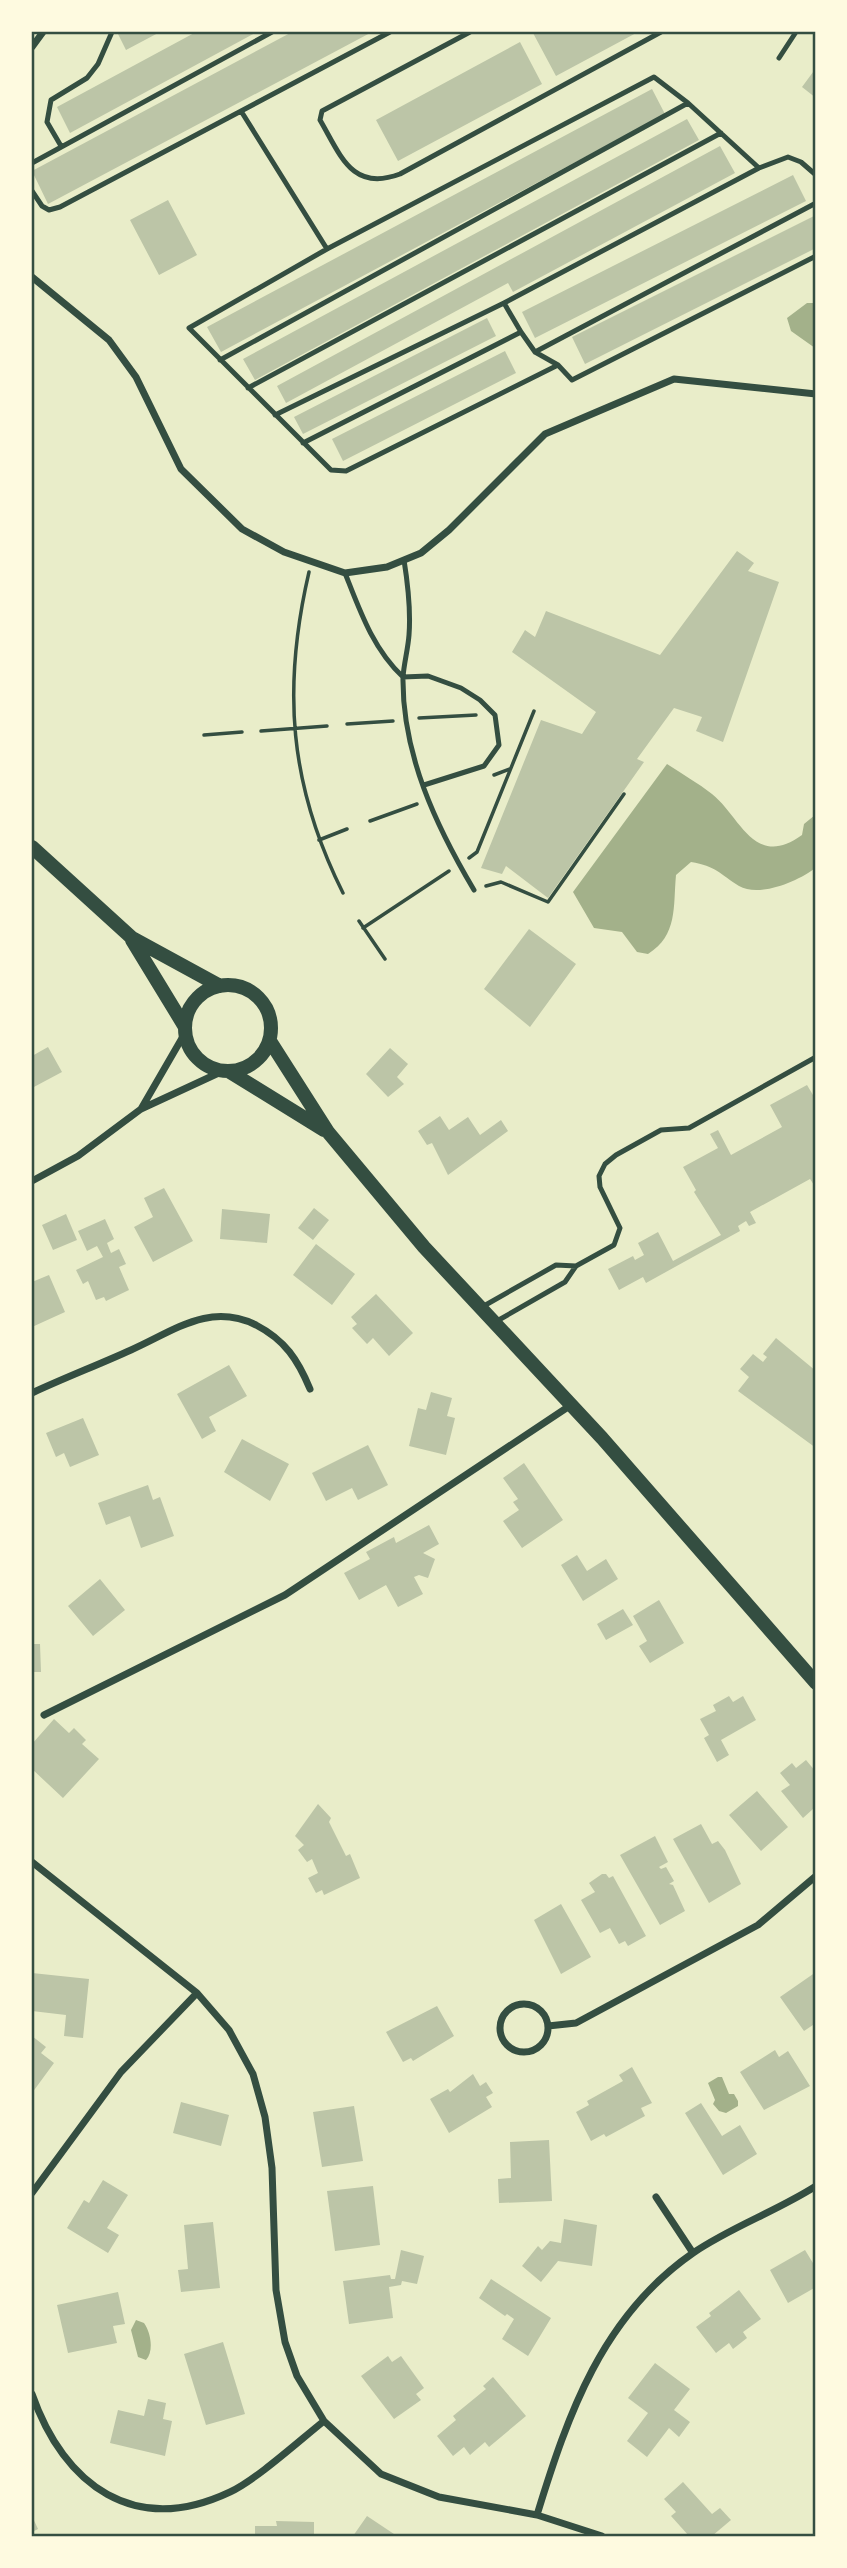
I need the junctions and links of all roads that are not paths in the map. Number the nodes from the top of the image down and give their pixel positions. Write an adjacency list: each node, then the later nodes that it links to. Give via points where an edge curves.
1 (43, 32): 8 (street)
2 (112, 32): 13 (lane, via 87,78 51,100 47,122)
3 (272, 32): 13 (lane)
4 (390, 32): 11 (lane)
5 (470, 32): 6 (lane, via 322,111 320,120 341,156 362,177 381,181)
6 (661, 32)
7 (796, 32): 9 (lane)
8 (32, 47)
9 (779, 58)
10 (688, 103): 12 (lane); 19 (lane, via 654,77); 25 (lane)
11 (241, 111): 17 (lane, via 60,206 49,210); 19 (lane)
12 (721, 133): 15 (lane); 27 (lane)
13 (61, 146): 14 (lane)
14 (32, 163)
15 (760, 168): 16 (lane, via 788,157); 22 (lane)
16 (816, 175)
17 (32, 191)
18 (816, 203): 24 (lane)
19 (327, 249): 25 (lane, via 189,328)
20 (816, 256): 26 (lane, via 572,380)
21 (32, 277): 32 (street, via 109,340 136,377 181,469 242,529 284,552)
22 (504, 303): 23 (lane); 29 (lane)
23 (521, 332): 24 (lane); 30 (lane)
24 (535, 352): 26 (lane)
25 (220, 360): 27 (lane)
26 (558, 365): 30 (lane, via 346,471 331,470)
27 (248, 388): 29 (lane)
28 (816, 394): 31 (street, via 674,379 545,434 449,530)
29 (275, 415): 30 (lane)
30 (303, 443)
31 (404, 560): 32 (street); 33 (lane, via 411,609)
32 (345, 573): 33 (lane, via 367,629 387,662)
33 (403, 677): 34 (lane, via 410,740); 34 (lane, via 428,676 461,688 495,715 499,746 484,766)
34 (424, 785): 36 (lane, via 446,845)
35 (32, 847): 37 (main road)
36 (474, 890)
37 (132, 938): 38 (main road); 39 (main road)
38 (220, 986): 39 (main road, via 191,1005); 40 (main road, via 242,987 260,999 270,1019)
39 (185, 1030): 42 (main road, via 194,1055); 43 (street)
40 (270, 1041): 42 (main road, via 255,1063); 44 (main road)
41 (816, 1057): 46 (lane, via 689,1128 661,1130 615,1155 605,1164 600,1187 620,1228 614,1245)
42 (226, 1072): 43 (street); 44 (main road)
43 (141, 1110): 45 (street, via 78,1156)
44 (328, 1132): 47 (main road)
45 (32, 1181)
46 (576, 1266): 47 (lane, via 556,1265); 48 (lane, via 565,1282)
47 (481, 1308): 48 (main road)
48 (494, 1322): 51 (main road)
49 (310, 1389): 50 (street, via 300,1364 284,1343 250,1322 223,1314 191,1321)
50 (32, 1393)
51 (571, 1405): 52 (main road); 53 (street, via 285,1595)
52 (816, 1683)
53 (44, 1715)
54 (32, 1862): 56 (street)
55 (816, 1876): 57 (street, via 758,1925 576,2023)
56 (197, 1993): 59 (street, via 121,2072); 63 (street, via 229,2030 253,2074 272,2168 276,2290 285,2342 297,2376)
57 (548, 2026): 57 (street, via 542,2012 522,2004 507,2011 500,2033 508,2047 524,2053 544,2041)
58 (816, 2186): 61 (street)
59 (32, 2193)
60 (656, 2197): 61 (street)
61 (693, 2253): 64 (street, via 636,2306 585,2379)
62 (32, 2394): 63 (street, via 51,2438 86,2481 142,2508 174,2511 233,2491)
63 (324, 2421): 64 (street, via 381,2474 439,2497)
64 (537, 2515): 65 (street)
65 (602, 2536)

